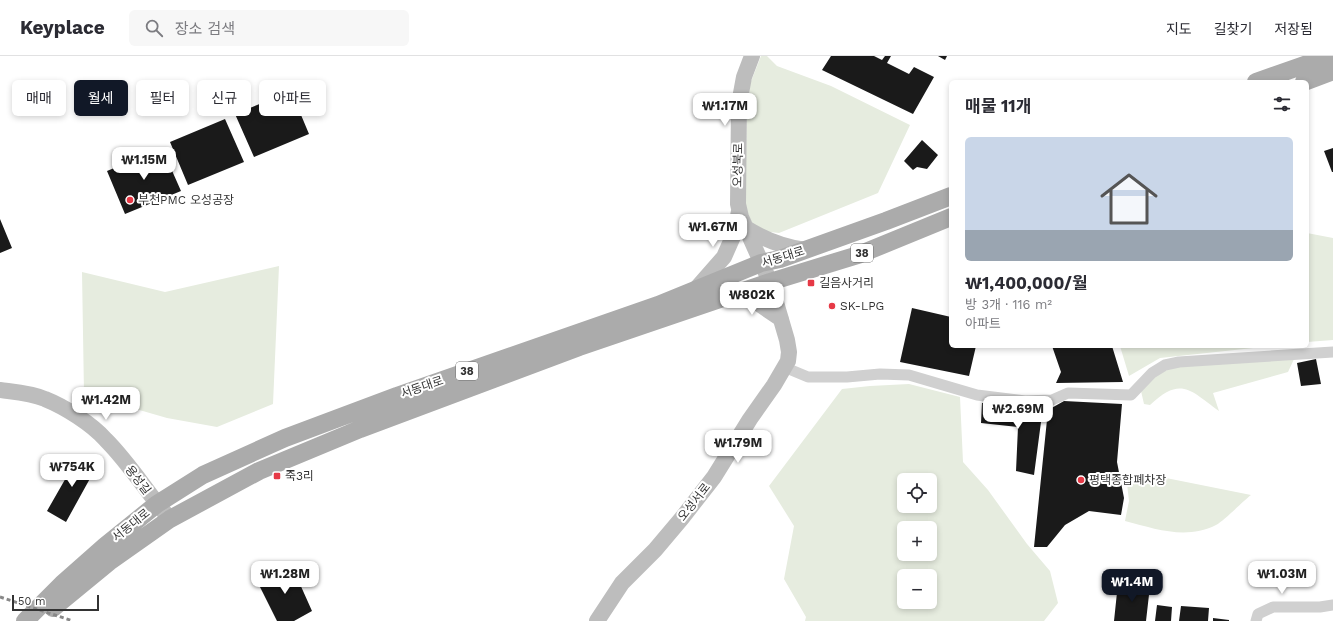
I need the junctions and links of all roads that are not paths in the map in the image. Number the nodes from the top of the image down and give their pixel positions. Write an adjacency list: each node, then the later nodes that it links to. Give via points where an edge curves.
1 (752, 56): 7 (street, 오성북로, via 744,77 739,104)
2 (1330, 56): 4 (main road)
3 (1333, 71): 5 (main road)
4 (1262, 80)
5 (1309, 80)
6 (949, 197): 10 (main road, 서동대로 / 38)
7 (739, 207): 9 (street, 오성서로); 13 (street, via 735,232 724,257)
8 (949, 218): 12 (main road, 서동대로 / 38, via 858,255)
9 (746, 228): 10 (street, via 764,239); 11 (street, 오성서로)
10 (806, 250): 11 (main road, 서동대로 / 38)
11 (761, 263): 12 (street, 오성서로); 13 (main road, 서동대로 / 38)
12 (770, 282): 14 (main road, 서동대로 / 38); 15 (street, 오성서로)
13 (695, 290): 19 (main road, 서동대로 / 38, via 286,438 203,475)
14 (729, 297): 15 (street, via 750,300); 20 (main road, 서동대로 / 38, via 579,347 360,429 259,471)
15 (781, 319): 17 (street, 오성서로, via 789,352 788,362)
16 (1333, 352): 17 (street, via 1179,362 1165,365 1152,373 1131,395 1068,393 1052,400 1025,401 977,395 909,375 808,377)
17 (784, 367): 24 (street, 오성서로, via 714,477 655,550 622,583)
18 (0, 390): 19 (street, 용성길, via 45,399 89,425 106,440)
19 (157, 504): 20 (street, 용성길); 22 (main road, 서동대로 / 38, via 105,546)
20 (170, 519): 23 (main road, 서동대로 / 38, via 109,562 56,606)
21 (1333, 605): 25 (street, via 1273,607 1258,614)
22 (25, 621)
23 (42, 621)
24 (597, 621)
25 (1256, 621)

